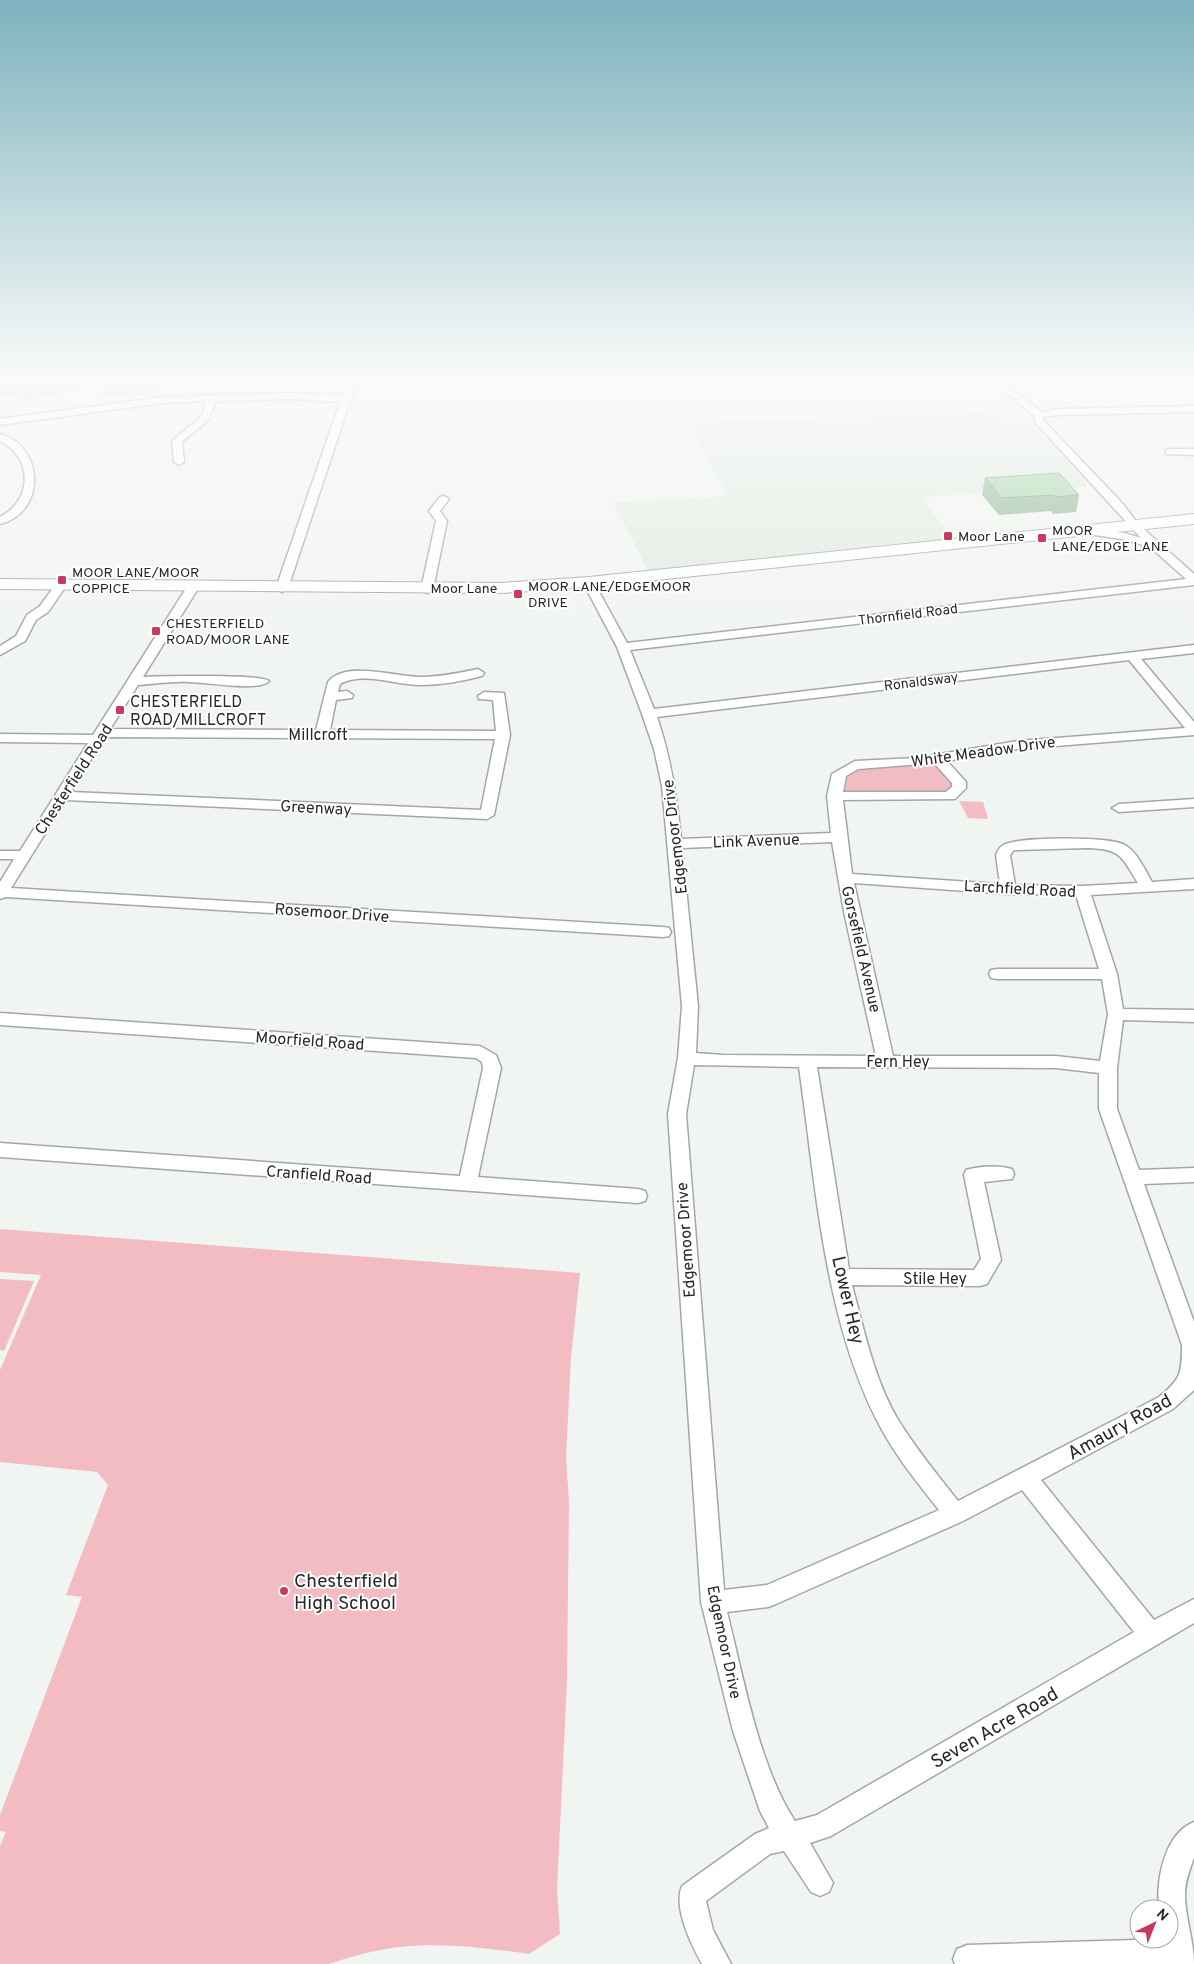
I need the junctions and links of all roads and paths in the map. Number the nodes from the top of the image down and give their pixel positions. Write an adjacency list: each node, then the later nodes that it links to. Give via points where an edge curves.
1 (27, 465): 6 (street, via 31,473 27,496 20,509)
2 (324, 465): 14 (street)
3 (1080, 465): 7 (street)
4 (444, 499): 15 (street, via 434,511 442,520)
5 (1194, 519): 7 (highway, Moor Lane)
6 (0, 521)
7 (1134, 526): 8 (highway, Moor Lane); 9 (street)
8 (1078, 530): 9 (street, via 1130,537); 15 (highway, Moor Lane, via 598,581 501,588)
9 (1164, 552): 10 (street)
10 (1194, 581): 17 (street, Thornfield Road)
11 (0, 584): 12 (highway, Moor Lane)
12 (60, 586): 13 (highway, Moor Lane); 19 (street, via 44,609 31,618 21,638)
13 (193, 587): 14 (highway, Moor Lane); 23 (street, Chesterfield Road)
14 (282, 588): 15 (highway, Moor Lane)
15 (427, 588)
16 (593, 590): 17 (street, Edgemoor Drive)
17 (623, 648): 28 (street, Edgemoor Drive)
18 (1194, 649): 20 (street, Ronaldsway)
19 (0, 651)
20 (1132, 656): 28 (street, Ronaldsway); 29 (street)
21 (481, 672): 26 (street, via 423,681 348,676 334,682)
22 (275, 675): 24 (street)
23 (135, 681): 24 (street, via 188,678); 32 (street, Chesterfield Road)
24 (265, 685)
25 (347, 695): 26 (street)
26 (330, 696): 30 (street)
27 (484, 696): 31 (street, via 499,696)
28 (649, 714): 40 (street, Edgemoor Drive, via 669,786)
29 (1194, 731): 34 (street, White Meadow Drive, via 1018,744)
30 (322, 734): 31 (street, Millcroft); 32 (street, Millcroft)
31 (503, 735): 35 (street, Greenway, via 487,815)
32 (101, 736): 33 (street, Millcroft); 35 (street, Chesterfield Road)
33 (0, 738)
34 (937, 758): 36 (street, White Meadow Drive, via 849,767 837,776); 36 (street, via 959,782 959,788 950,796)
35 (63, 796): 42 (street, Chesterfield Road)
36 (834, 796): 39 (street, White Meadow Drive)
37 (1194, 803): 38 (street)
38 (1119, 808)
39 (837, 837): 40 (street, Link Avenue); 43 (street, Gorsefield Avenue)
40 (675, 844): 55 (street, Edgemoor Drive, via 690,1006)
41 (0, 855): 42 (street)
42 (23, 855): 48 (street, Chesterfield Road)
43 (846, 878): 46 (street, Larchfield Road); 56 (street, Gorsefield Avenue)
44 (1194, 884): 45 (street, Larchfield Road)
45 (1149, 888): 46 (street, via 1118,847 1029,845 1010,846 1005,850); 47 (street, Larchfield Road)
46 (1008, 889): 47 (street, Larchfield Road)
47 (1082, 891): 51 (street, Amaury Road)
48 (1, 893): 49 (street, Rosemoor Drive)
49 (664, 932)
50 (996, 971): 51 (street)
51 (1109, 974): 52 (street, Amaury Road)
52 (1116, 1014): 53 (street); 58 (street, Amaury Road)
53 (1194, 1016)
54 (0, 1019): 63 (street, Moorfield Road, via 480,1052 490,1059 492,1068)
55 (687, 1058): 57 (street, Fern Hey); 68 (street, Edgemoor Drive, via 677,1114)
56 (886, 1060): 57 (street, Fern Hey); 58 (street, Fern Hey, via 1056,1062)
57 (807, 1061): 65 (street, Lower Hey)
58 (1108, 1068): 62 (street, Amaury Road, via 1108,1109)
59 (0, 1150): 63 (street, Cranfield Road)
60 (1004, 1174): 65 (street, Stile Hey, via 973,1175 991,1260 980,1278)
61 (1194, 1175): 62 (street)
62 (1133, 1176): 66 (street, Amaury Road, via 1192,1345 1191,1379 1166,1403)
63 (467, 1185): 64 (street, Cranfield Road)
64 (638, 1196)
65 (841, 1277): 67 (street, Lower Hey, via 865,1368 882,1410 907,1450)
66 (1025, 1477): 67 (street, Amaury Road); 70 (street)
67 (955, 1514): 68 (street, Amaury Road, via 768,1596)
68 (713, 1602): 72 (street, Edgemoor Drive, via 746,1731 773,1811)
69 (1194, 1610): 70 (street, Seven Acre Road)
70 (1151, 1635): 72 (street, Seven Acre Road, via 822,1827)
71 (1194, 1834): 74 (street, via 1178,1858 1172,1882 1171,1910)
72 (790, 1835): 73 (street, Edgemoor Drive); 76 (street, Seven Acre Road, via 764,1843 691,1895 701,1935)
73 (820, 1883)
74 (1183, 1958): 75 (street)
75 (967, 1959)
76 (717, 1964)

